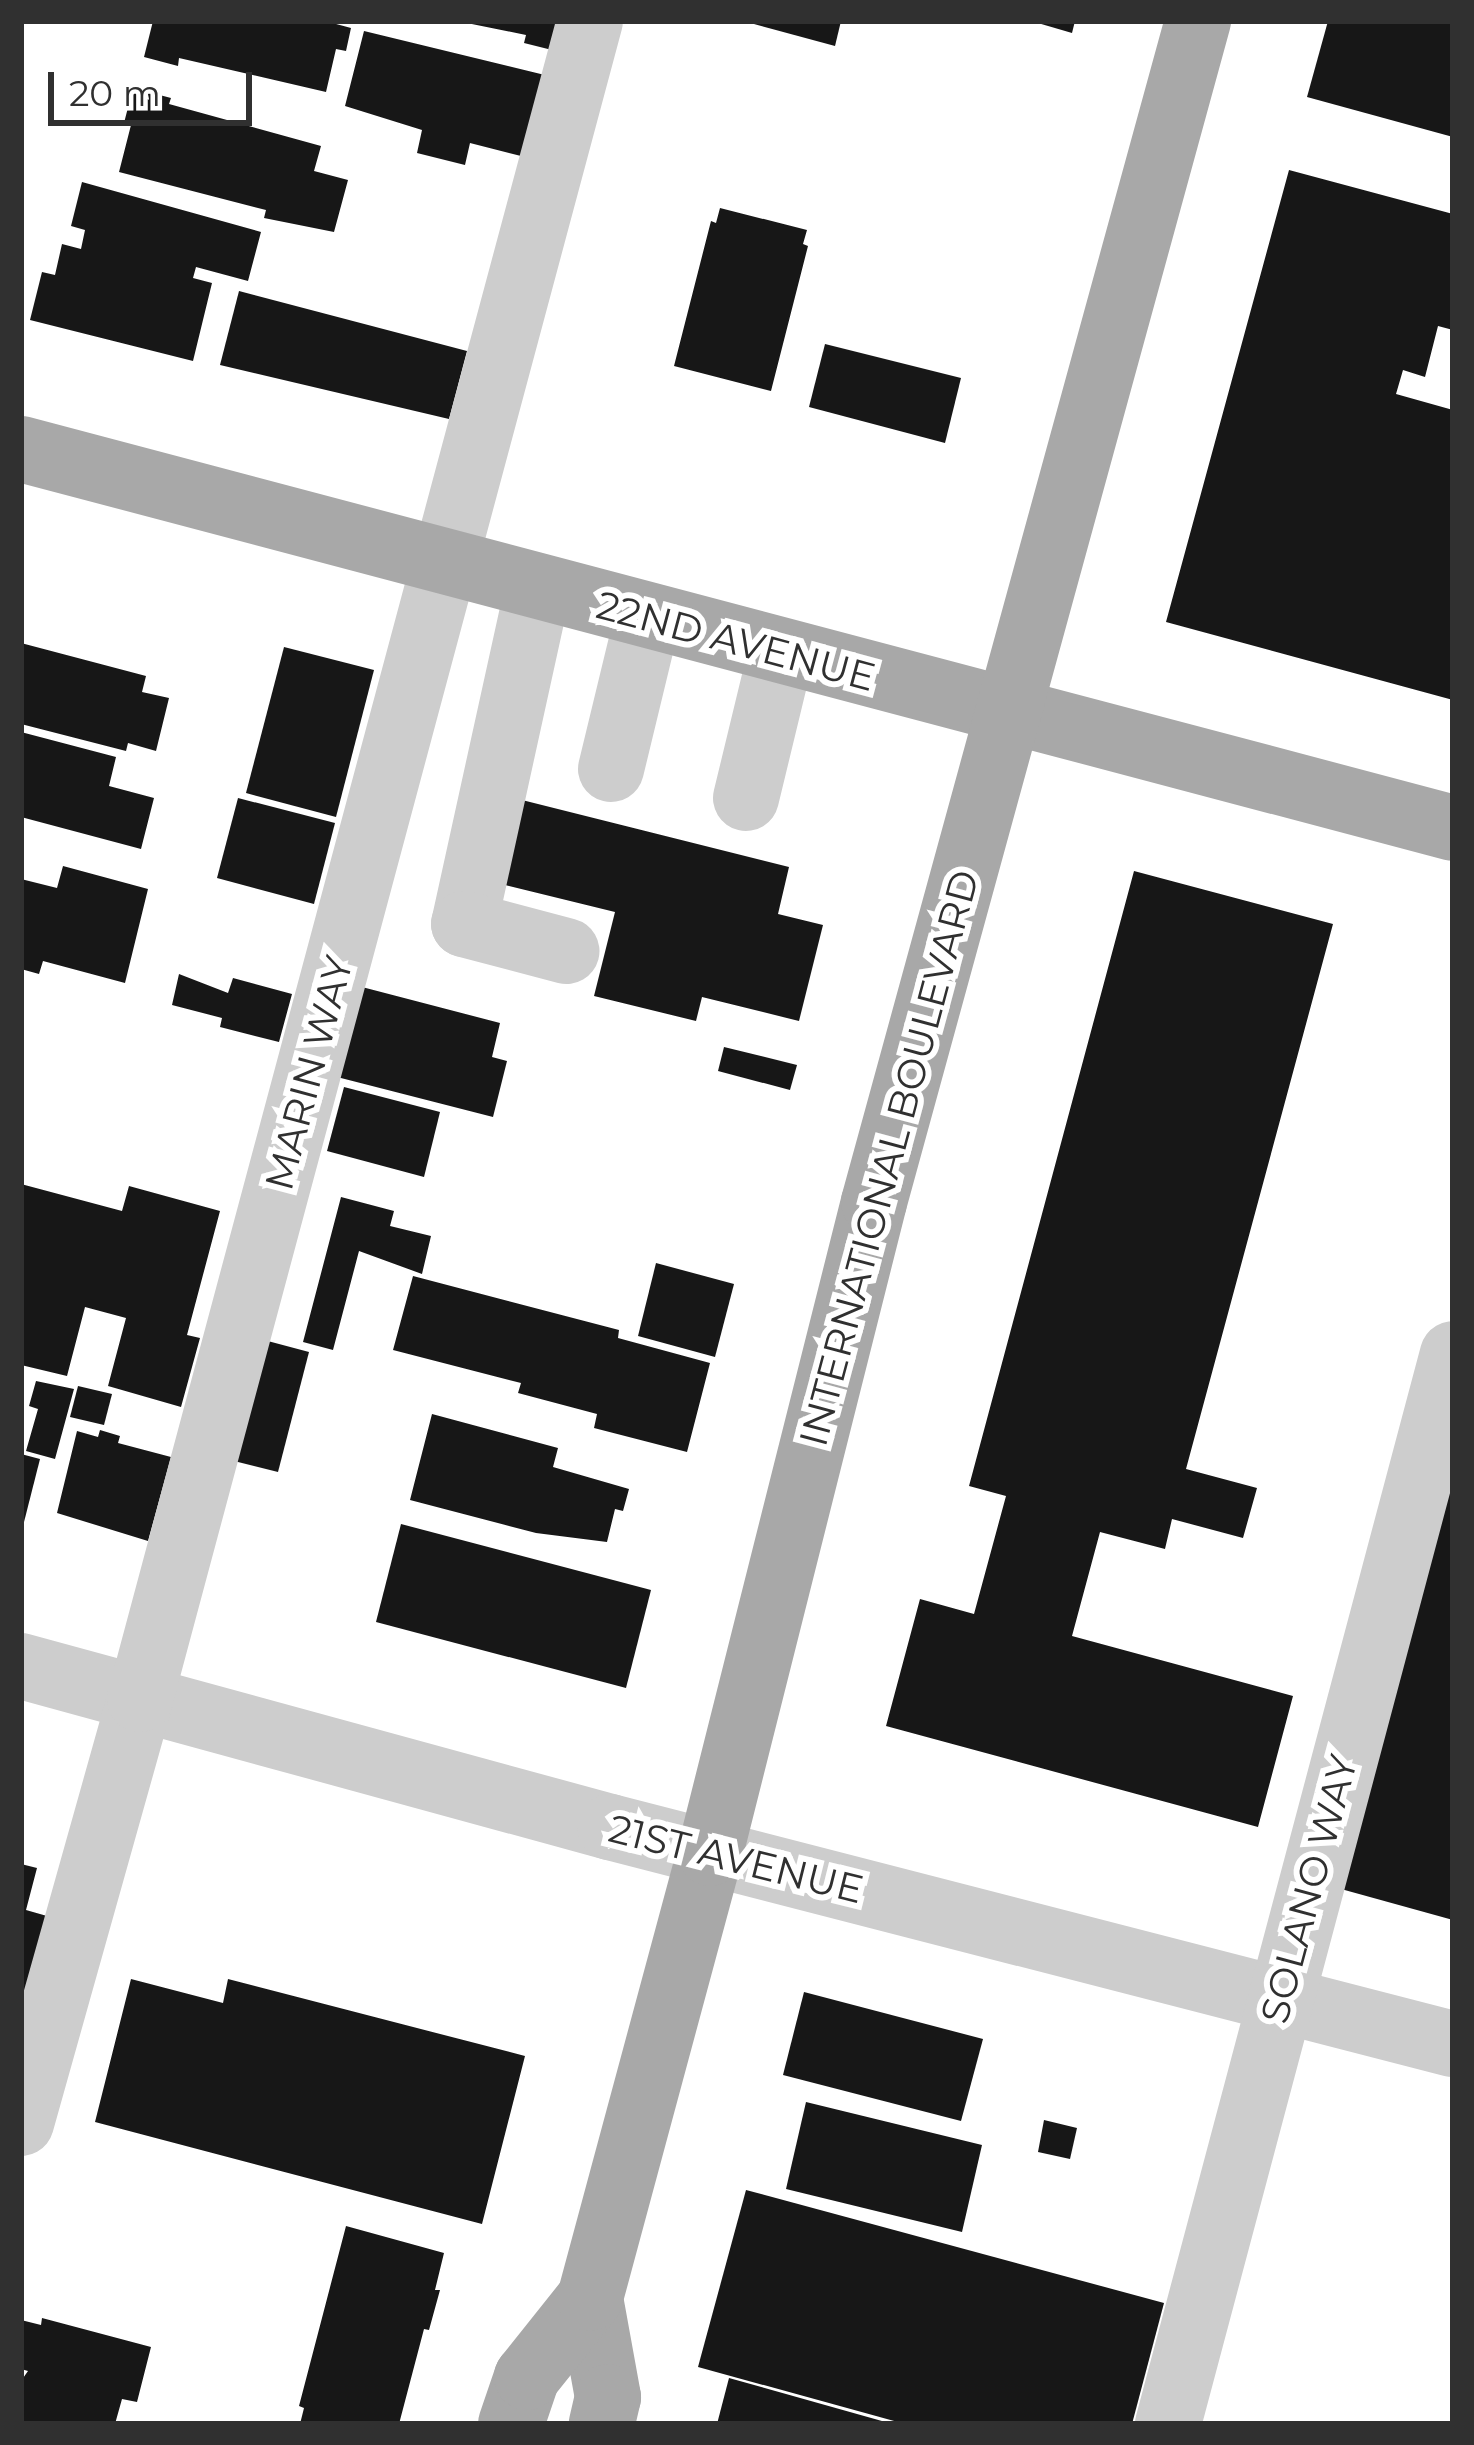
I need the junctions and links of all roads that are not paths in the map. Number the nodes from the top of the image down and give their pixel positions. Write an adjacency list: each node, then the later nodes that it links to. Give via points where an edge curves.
1 (590, 21): 4 (street, MARIN WAY)
2 (1198, 21): 8 (main road, INTERNATIONAL BOULEVARD)
3 (21, 449): 4 (main road, 22ND AVENUE)
4 (448, 562): 5 (main road, 22ND AVENUE); 15 (street, MARIN WAY)
5 (538, 588): 6 (main road, 22ND AVENUE); 12 (street, via 464,924)
6 (648, 616): 7 (main road, 22ND AVENUE); 9 (street)
7 (781, 652): 8 (main road, 22ND AVENUE); 10 (street)
8 (1010, 714): 11 (main road, 22ND AVENUE); 16 (main road, INTERNATIONAL BOULEVARD, via 874,1202)
9 (611, 769)
10 (746, 798)
11 (1453, 828)
12 (566, 951)
13 (1453, 1354): 17 (street, SOLANO WAY)
14 (21, 1666): 15 (street, 21ST AVENUE)
15 (140, 1699): 16 (street, 21ST AVENUE); 19 (street, MARIN WAY)
16 (710, 1852): 17 (street, 21ST AVENUE); 20 (main road, INTERNATIONAL BOULEVARD)
17 (1280, 2000): 18 (street, 21ST AVENUE); 23 (street, SOLANO WAY)
18 (1453, 2044)
19 (21, 2123)
20 (590, 2298): 21 (main road, INTERNATIONAL BOULEVARD, via 527,2377); 22 (main road, INTERNATIONAL BOULEVARD, via 608,2397)
21 (511, 2424)
22 (602, 2424)
23 (1168, 2424)

